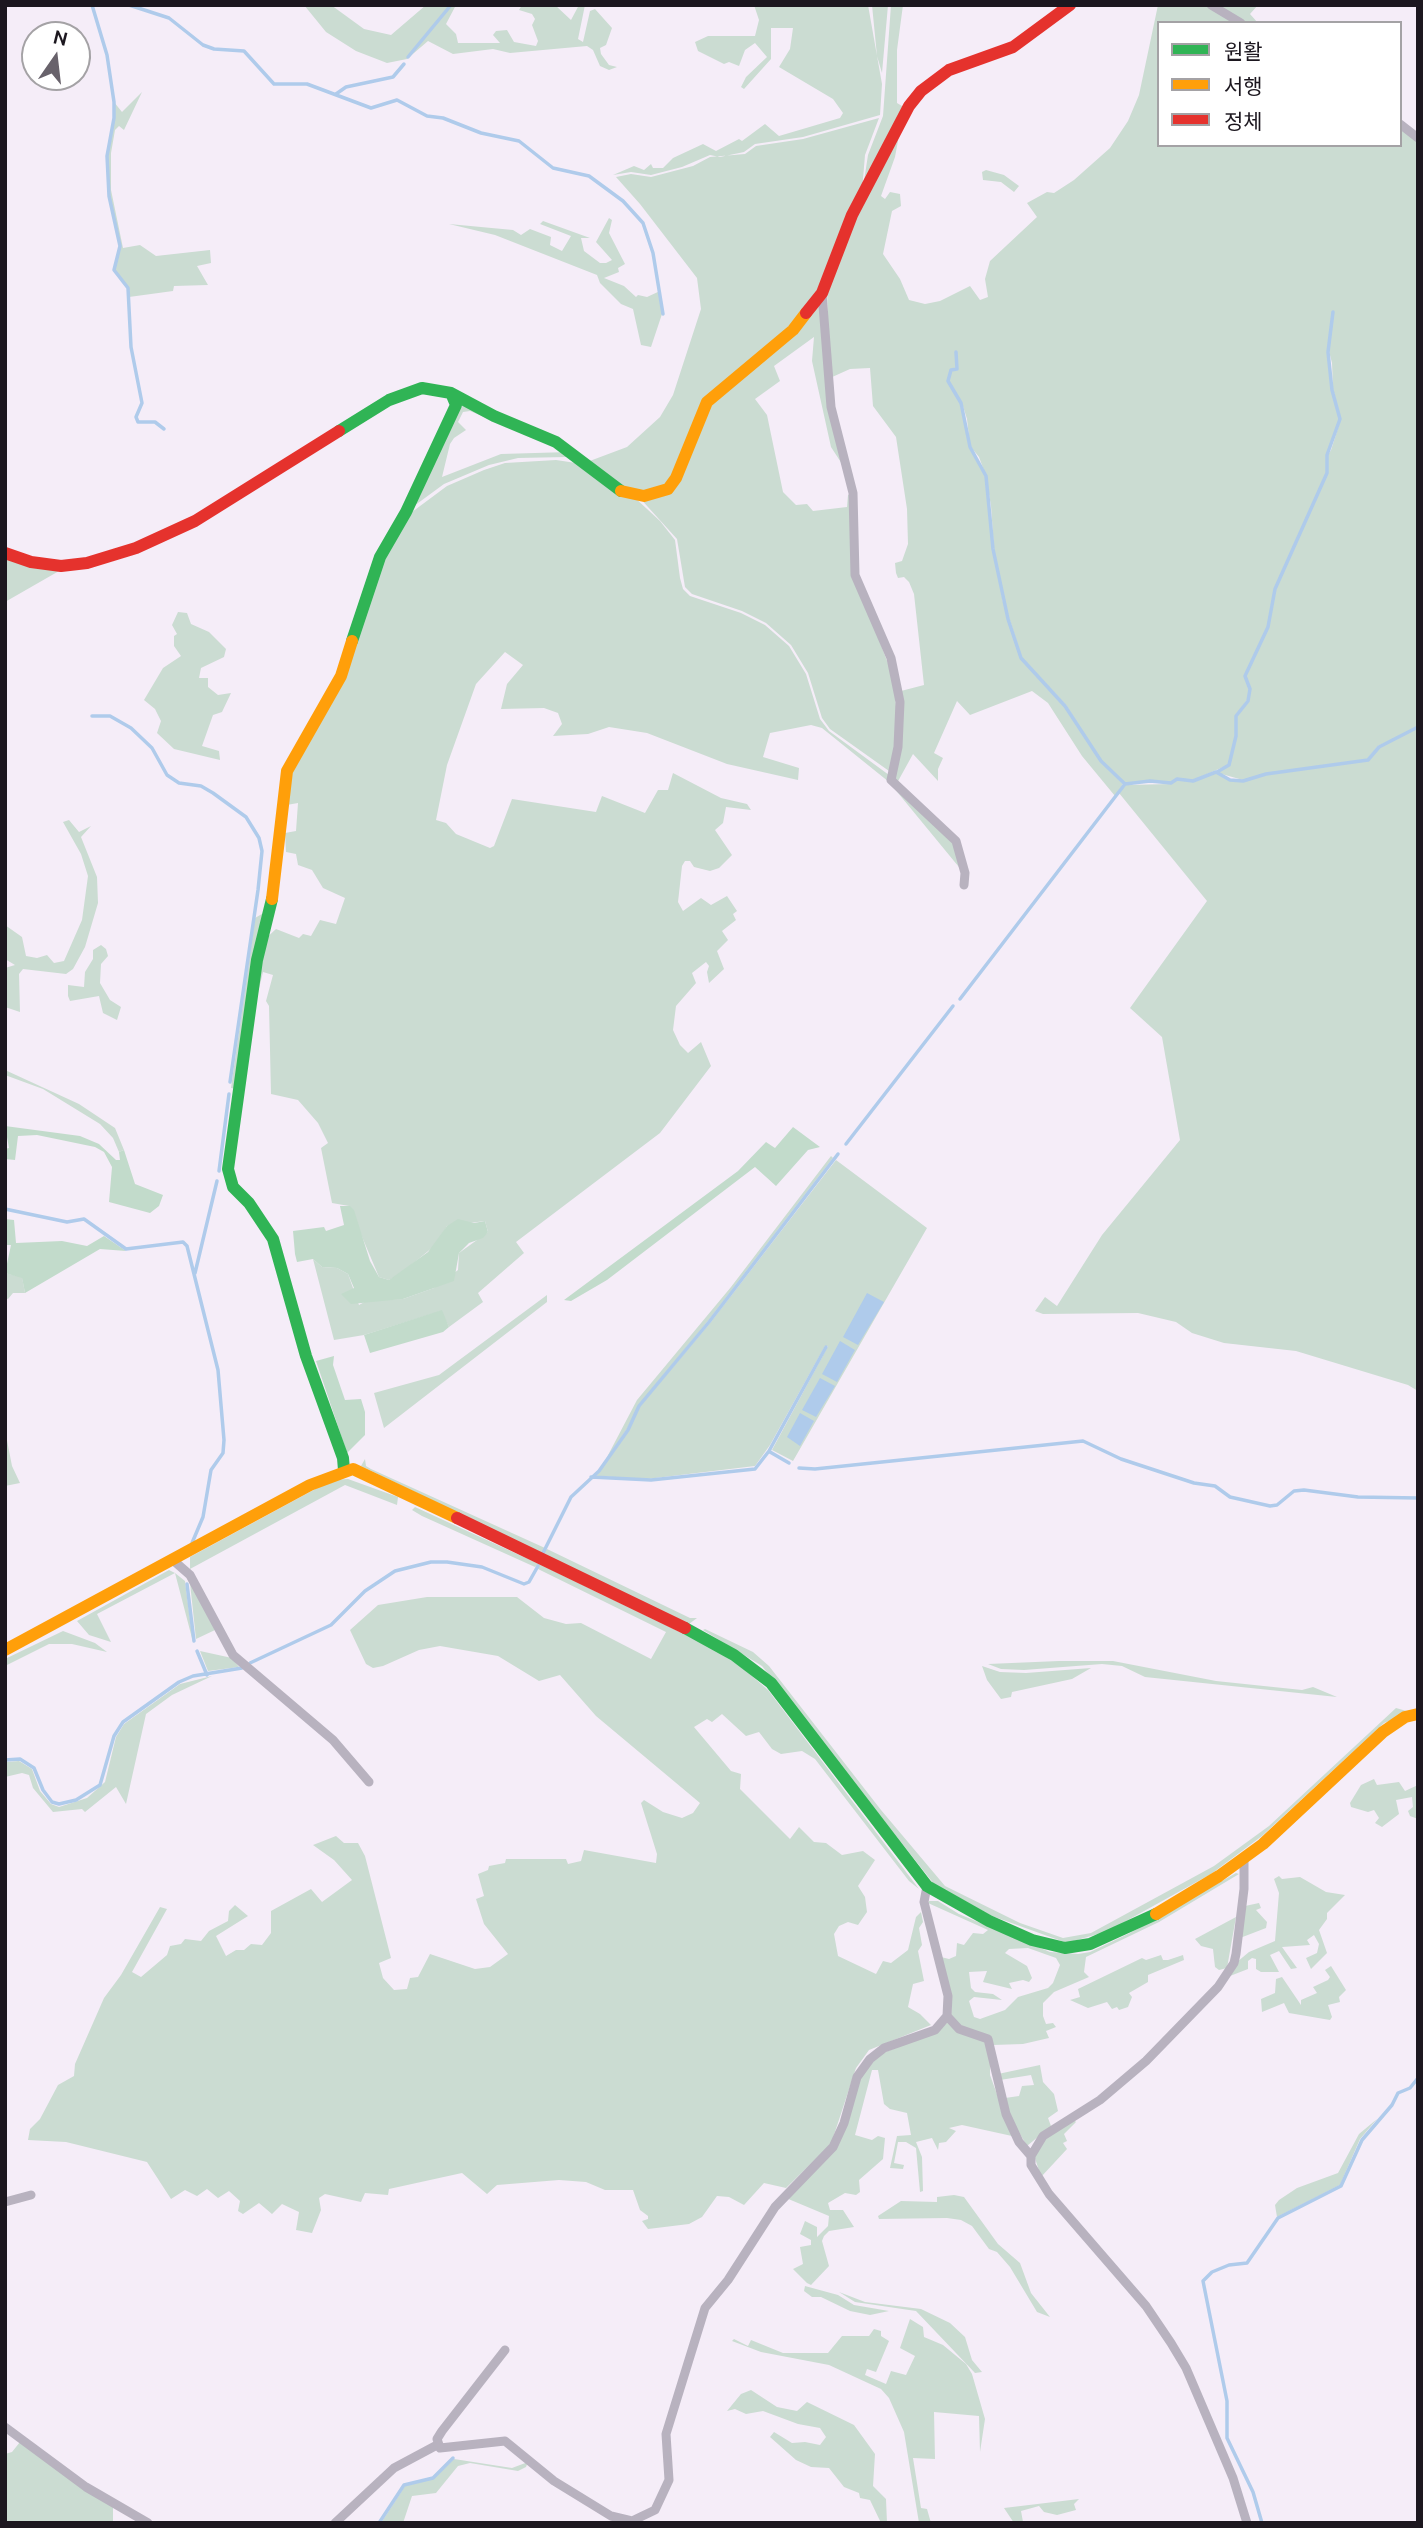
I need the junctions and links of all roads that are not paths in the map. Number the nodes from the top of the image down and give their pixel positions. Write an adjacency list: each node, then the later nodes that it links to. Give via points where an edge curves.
1 (1070, 5): 6 (street, via 1013,47 949,71 921,90 847,226)
2 (1211, 5): 3 (street)
3 (1238, 21)
4 (1402, 126): 5 (street)
5 (1418, 138)
6 (822, 293): 7 (street, via 793,330 707,402 676,478 659,494 616,490 556,442); 9 (street, via 831,407 853,493 855,575 891,658 900,702 891,780 956,841)
7 (451, 393): 8 (street, via 422,388 389,400 238,497 136,548 61,566); 10 (street, via 456,405 380,557 341,676 283,784 274,890 257,960 228,1169 233,1187 249,1203 276,1248)
8 (5, 553)
9 (964, 885)
10 (344, 1470): 11 (street); 16 (street, via 378,1480 734,1655 776,1689)
11 (174, 1561): 12 (street); 14 (street, via 190,1575 233,1656 333,1740)
12 (5, 1650)
13 (1418, 1714): 15 (street, via 1383,1732)
14 (369, 1782)
15 (1244, 1859): 16 (street, via 1148,1919 1078,1948 1032,1940); 18 (street, via 1236,1954 1218,1987 1146,2061 1100,2100 1043,2136)
16 (927, 1886): 17 (street, via 924,1902 948,1996)
17 (947, 2016): 18 (street, via 959,2028 988,2039 1006,2114); 23 (street, via 934,2030 884,2048 870,2059 858,2077 833,2147 775,2207 705,2308 666,2434 669,2480 655,2510 632,2521 611,2516 554,2481 505,2441)
18 (1031, 2156): 26 (street, via 1037,2177 1056,2203 1146,2306 1186,2368)
19 (32, 2195): 20 (street)
20 (5, 2202)
21 (505, 2350): 23 (street, via 442,2431)
22 (5, 2427): 24 (street, via 86,2487)
23 (437, 2445): 25 (street, via 394,2468)
24 (148, 2523)
25 (335, 2523)
26 (1247, 2523)

